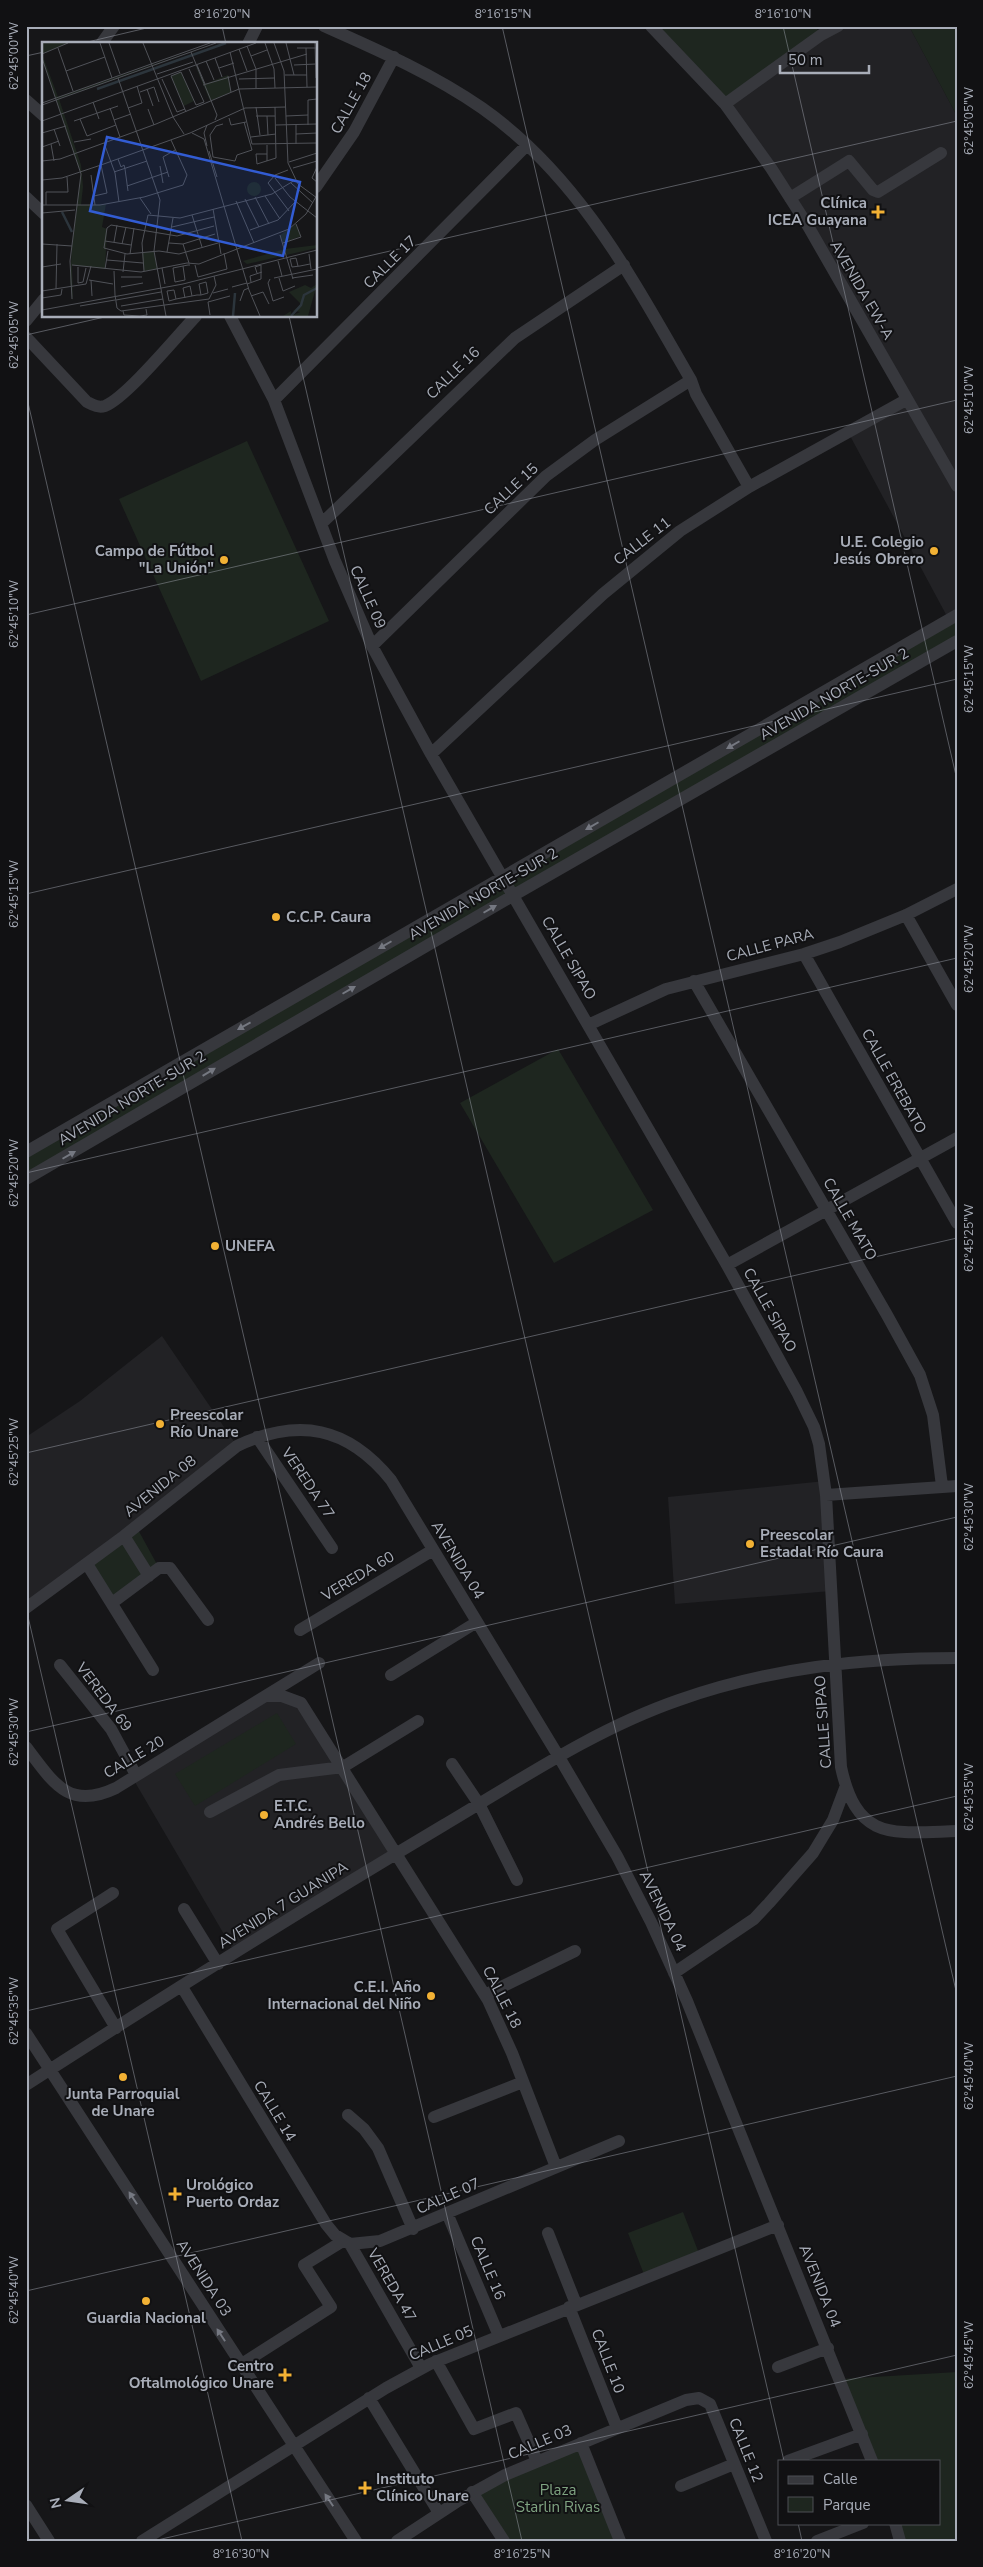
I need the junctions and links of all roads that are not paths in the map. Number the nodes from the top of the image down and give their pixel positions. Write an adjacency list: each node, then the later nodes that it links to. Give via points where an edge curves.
1 (114, 26): 7 (street)
2 (257, 26): 8 (street)
3 (324, 26): 9 (street)
4 (651, 26): 11 (street, AVENIDA EW-A)
5 (838, 26): 6 (street)
6 (818, 31): 11 (street)
7 (102, 42)
8 (249, 42)
9 (394, 57): 13 (street, via 482,109); 15 (street, CALLE 18, via 354,132)
10 (26, 100): 12 (street)
11 (725, 104): 17 (street, AVENIDA EW-A)
12 (42, 114)
13 (526, 146): 19 (street, via 569,189); 26 (street, CALLE 17)
14 (941, 153): 17 (street, via 878,192 849,161)
15 (318, 184)
16 (26, 197): 18 (street)
17 (790, 198): 27 (street, AVENIDA EW-A)
18 (42, 212)
19 (624, 265): 25 (street); 30 (street, CALLE 16, via 509,343)
20 (42, 302): 23 (street)
21 (194, 318): 24 (street, via 124,392 104,406 96,407 87,402)
22 (231, 318): 26 (street, CALLE 09)
23 (26, 322)
24 (26, 337)
25 (691, 380): 29 (street); 33 (street, CALLE 15, via 595,440 546,476)
26 (274, 400): 30 (street, CALLE 09)
27 (906, 400): 28 (street, AVENIDA EW-A); 29 (street, CALLE 11)
28 (957, 486)
29 (749, 487): 34 (street, CALLE 11, via 680,531 628,572)
30 (321, 524): 33 (street, CALLE 09)
31 (957, 615): 35 (street, AVENIDA NORTE-SUR 2, one-way to 35)
32 (957, 641): 37 (street, AVENIDA NORTE-SUR 2)
33 (372, 646): 34 (street, CALLE 09)
34 (431, 754): 35 (street, CALLE 09)
35 (504, 878): 37 (street, CALLE SIPAO); 44 (street, AVENIDA NORTE-SUR 2, one-way to 44)
36 (957, 889): 38 (street, CALLE PARA)
37 (514, 895): 42 (street, CALLE SIPAO); 46 (street, AVENIDA NORTE-SUR 2, one-way to 37)
38 (906, 915): 39 (street, CALLE PARA); 41 (street)
39 (804, 954): 40 (street, CALLE PARA); 45 (street, CALLE EREBATO)
40 (694, 981): 42 (street, CALLE PARA, via 636,1001); 47 (street, CALLE MATO)
41 (957, 1005)
42 (588, 1025): 49 (street, CALLE SIPAO)
43 (957, 1138): 45 (street)
44 (26, 1152)
45 (920, 1159): 47 (street); 48 (street, CALLE EREBATO)
46 (26, 1179)
47 (826, 1211): 49 (street); 52 (street, CALLE MATO, via 920,1375 933,1415)
48 (957, 1223)
49 (727, 1265): 54 (street, CALLE SIPAO, via 814,1427 823,1463)
50 (329, 1434): 51 (street, AVENIDA 08, via 294,1428); 57 (street, AVENIDA 04, via 346,1440 376,1462 391,1480)
51 (257, 1437): 55 (street, AVENIDA 08, via 237,1446); 56 (street, VEREDA 77)
52 (942, 1486): 53 (street); 54 (street)
53 (957, 1486)
54 (826, 1495): 66 (street, CALLE SIPAO)
55 (124, 1536): 58 (street, AVENIDA 08); 59 (street)
56 (332, 1548)
57 (433, 1550): 63 (street, AVENIDA 04); 64 (street, VEREDA 60)
58 (87, 1564): 60 (street); 61 (street, AVENIDA 08)
59 (149, 1576): 60 (street); 62 (street, via 159,1568 170,1568)
60 (112, 1603): 69 (street)
61 (26, 1608)
62 (208, 1620)
63 (477, 1622): 70 (street); 74 (street, AVENIDA 04)
64 (300, 1630)
65 (957, 1658): 66 (street, AVENIDA 7 GUANIPA)
66 (835, 1663): 74 (street, AVENIDA 7 GUANIPA, via 745,1681 677,1700); 78 (street, CALLE SIPAO, via 839,1752)
67 (319, 1664): 71 (street, CALLE 20)
68 (60, 1665): 77 (street, VEREDA 69, via 111,1729)
69 (153, 1670)
70 (391, 1675)
71 (267, 1696): 76 (street, via 282,1696 301,1703); 77 (street, CALLE 20)
72 (418, 1721): 76 (street)
73 (26, 1747): 77 (street, CALLE 20, via 62,1790 74,1796 85,1798 104,1794)
74 (559, 1757): 79 (street, AVENIDA 7 GUANIPA); 88 (street, AVENIDA 04, via 629,1879)
75 (452, 1764): 79 (street)
76 (343, 1767): 80 (street, via 279,1775); 82 (street)
77 (136, 1775)
78 (845, 1788): 81 (street, CALLE SIPAO, via 853,1806 866,1820 881,1829); 88 (street, via 833,1820 813,1853 769,1904 754,1919)
79 (479, 1804): 82 (street, AVENIDA 7 GUANIPA); 83 (street)
80 (210, 1812)
81 (957, 1831)
82 (397, 1853): 87 (street, AVENIDA 7 GUANIPA); 90 (street, CALLE 18)
83 (517, 1880)
84 (113, 1893): 91 (street, via 57,1929)
85 (184, 1909): 87 (street)
86 (576, 1951): 90 (street)
87 (218, 1964): 89 (street, AVENIDA 7 GUANIPA)
88 (674, 1973): 101 (street, AVENIDA 04)
89 (182, 1987): 91 (street, AVENIDA 7 GUANIPA); 104 (street, CALLE 14, via 291,2170 326,2224)
90 (485, 1995): 94 (street, CALLE 18)
91 (116, 2028): 93 (street, AVENIDA 7 GUANIPA)
92 (26, 2033): 93 (street, AVENIDA 03)
93 (50, 2070): 95 (street, AVENIDA 7 GUANIPA); 109 (street, AVENIDA 03, one-way to 93)
94 (523, 2082): 97 (street); 99 (street, CALLE 18)
95 (26, 2085)
96 (348, 2115): 102 (street, via 378,2148)
97 (434, 2117)
98 (619, 2141): 99 (street, CALLE 07)
99 (556, 2167): 100 (street, CALLE 07)
100 (447, 2214): 102 (street, CALLE 07); 106 (street, CALLE 16)
101 (778, 2225): 105 (street, CALLE 05); 107 (street, AVENIDA 04)
102 (413, 2229): 104 (street, CALLE 07, via 370,2244)
103 (548, 2233): 105 (street, CALLE 10)
104 (347, 2243): 109 (street, via 304,2265 331,2307); 111 (street, VEREDA 47)
105 (572, 2305): 106 (street, CALLE 05); 114 (street, CALLE 10)
106 (499, 2336): 108 (street, CALLE 05)
107 (828, 2348): 110 (street); 115 (street, AVENIDA 04)
108 (436, 2361): 111 (street, CALLE 05); 120 (street, via 474,2430 516,2413)
109 (240, 2365): 117 (street, AVENIDA 03)
110 (778, 2367)
111 (421, 2368): 112 (street, CALLE 05)
112 (369, 2398): 117 (street, CALLE 05); 125 (street)
113 (706, 2400): 114 (street, CALLE 03, via 686,2400); 121 (street, CALLE 12)
114 (617, 2428): 116 (street, CALLE 03)
115 (862, 2434): 118 (street); 119 (street, AVENIDA 04)
116 (581, 2443): 120 (street, CALLE 03); 133 (street)
117 (293, 2446): 129 (street, CALLE 05); 130 (street, AVENIDA 03, one-way to 117)
118 (791, 2460)
119 (872, 2460)
120 (537, 2461): 123 (street, CALLE 03)
121 (734, 2464): 122 (street); 134 (street, CALLE 12)
122 (681, 2486)
123 (472, 2492): 125 (street, CALLE 03); 132 (street)
124 (26, 2505): 128 (street)
125 (439, 2513): 131 (street, CALLE 03)
126 (860, 2524): 135 (street)
127 (895, 2524): 136 (street)
128 (48, 2541)
129 (142, 2541)
130 (356, 2541)
131 (397, 2541)
132 (504, 2541)
133 (620, 2541)
134 (766, 2541)
135 (817, 2541)
136 (900, 2541)

